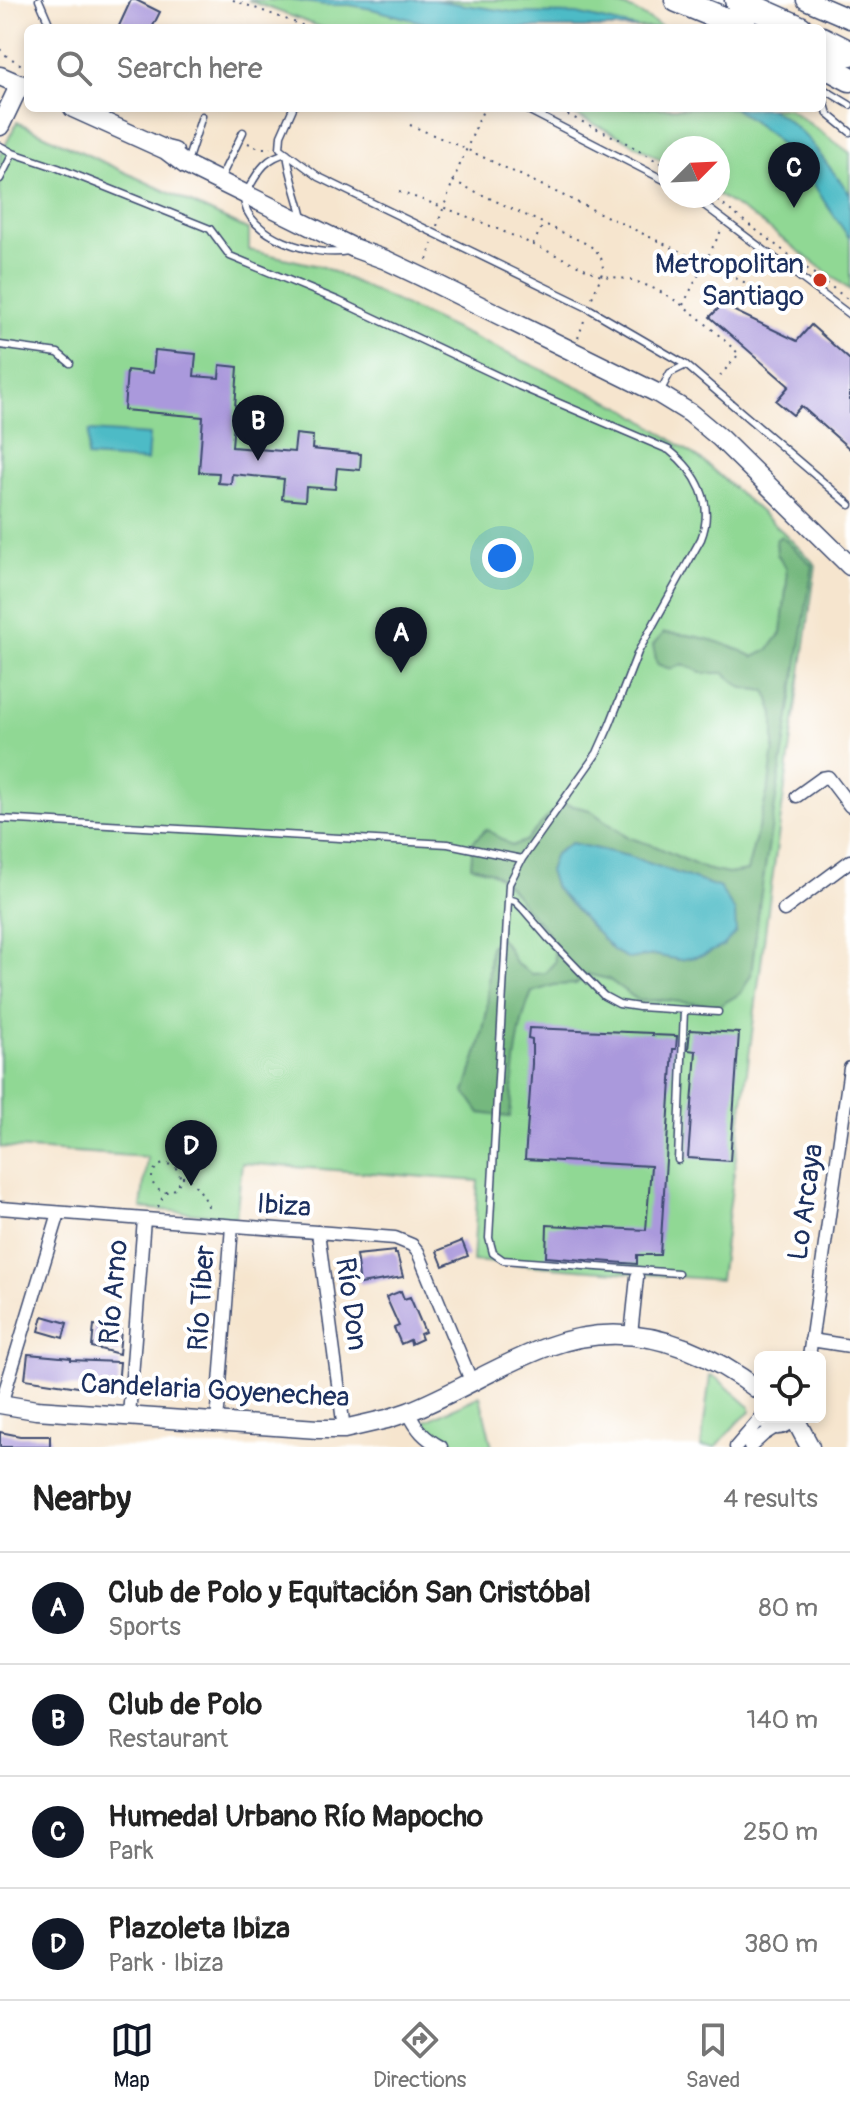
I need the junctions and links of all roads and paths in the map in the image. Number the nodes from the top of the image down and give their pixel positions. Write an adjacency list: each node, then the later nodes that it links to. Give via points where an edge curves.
1 (233, 0): 9 (path)
2 (667, 0): 10 (highway)
3 (677, 0): 11 (highway)
4 (737, 0): 12 (highway)
5 (806, 0): 7 (main road)
6 (41, 1): 8 (lane)
7 (850, 19)
8 (50, 24)
9 (299, 24)
10 (703, 24)
11 (735, 24)
12 (791, 24)
13 (826, 41): 15 (highway)
14 (0, 49): 18 (path)
15 (850, 53)
16 (826, 66): 19 (highway)
17 (0, 76): 20 (main road)
18 (24, 79)
19 (850, 79)
20 (24, 80)
21 (24, 82): 32 (main road)
22 (826, 93): 24 (lane)
23 (826, 103): 33 (lane, via 831,118)
24 (850, 105)
25 (92, 112): 38 (main road)
26 (291, 112): 36 (lane)
27 (482, 112): 37 (path)
28 (532, 112): 44 (lane)
29 (561, 112): 42 (path)
30 (202, 116): 41 (lane)
31 (410, 125): 37 (path)
32 (0, 126)
33 (850, 132)
34 (241, 135): 36 (path, via 259,148); 43 (lane)
35 (0, 146): 39 (lane)
36 (280, 148): 40 (lane)
37 (466, 149): 46 (path); 58 (path)
38 (166, 150): 41 (main road); 47 (main road, via 186,165)
39 (13, 153): 45 (lane); 75 (lane, via 210,229 230,256 669,450 691,472 704,493 701,539 638,652 597,753)
40 (287, 153): 47 (lane, via 264,164); 52 (lane); 55 (lane, via 319,177)
41 (189, 156): 43 (main road)
42 (658, 162)
43 (223, 173): 47 (main road)
44 (658, 177)
45 (0, 179)
46 (453, 181): 49 (path); 54 (path)
47 (247, 190): 52 (main road); 57 (main road)
48 (399, 192): 49 (path)
49 (443, 206): 55 (path); 56 (path)
50 (709, 208): 53 (lane)
51 (727, 208): 62 (path)
52 (302, 214): 57 (main road)
53 (726, 220): 58 (path); 64 (lane)
54 (543, 224): 56 (path); 59 (path, via 597,251 604,267)
55 (435, 233): 60 (path); 67 (lane, via 588,308)
56 (533, 244): 59 (path)
57 (386, 260): 60 (main road)
58 (703, 262): 61 (path); 63 (path)
59 (601, 276): 63 (path, via 641,284)
60 (422, 277): 69 (main road)
61 (752, 286)
62 (850, 301)
63 (683, 306): 68 (path, via 739,354)
64 (850, 315)
65 (0, 345): 66 (lane, via 58,353)
66 (70, 363)
67 (686, 365): 68 (lane); 69 (lane, via 670,373)
68 (712, 386): 70 (lane)
69 (659, 394): 71 (main road, via 720,438)
70 (850, 505)
71 (850, 566)
72 (797, 796): 73 (street, via 828,777)
73 (850, 806)
74 (0, 819): 75 (lane, via 448,844)
75 (522, 859): 77 (lane, via 509,884)
76 (850, 861): 78 (street)
77 (508, 899): 79 (lane, via 604,996 619,1004); 91 (lane, via 489,1238 493,1253 503,1260)
78 (784, 910)
79 (684, 1010): 80 (lane); 82 (lane)
80 (718, 1012)
81 (850, 1074): 94 (street, Lo Arcaya)
82 (678, 1160)
83 (181, 1177): 84 (path, via 173,1191); 84 (path, via 172,1164 156,1167 153,1183); 88 (path, via 187,1177 208,1203)
84 (165, 1192): 87 (path)
85 (0, 1208): 86 (street, Ibiza)
86 (59, 1213): 87 (street, Ibiza); 102 (street)
87 (151, 1220): 88 (street, Ibiza); 104 (street, Río Arno)
88 (207, 1224): 89 (street, Ibiza)
89 (232, 1226): 90 (street, Ibiza); 105 (street, Río Tíber)
90 (318, 1232): 99 (street, Ibiza, via 395,1238 412,1245); 110 (street, Río Don)
91 (637, 1273): 92 (lane); 93 (street)
92 (678, 1273)
93 (631, 1335): 98 (main road, Candelaria Goyenechea, via 687,1348); 99 (main road, Candelaria Goyenechea, via 565,1341)
94 (810, 1341): 95 (street); 96 (street, Lo Arcaya); 97 (street, Lo Arcaya)
95 (850, 1346)
96 (805, 1351)
97 (809, 1351)
98 (737, 1375): 100 (main road, Candelaria Goyenechea); 101 (main road, Candelaria Goyenechea)
99 (472, 1383): 103 (main road, Candelaria Goyenechea)
100 (754, 1387)
101 (754, 1396)
102 (0, 1404): 104 (main road, Candelaria Goyenechea)
103 (408, 1412): 110 (main road, Candelaria Goyenechea); 111 (street, via 418,1431)
104 (129, 1416): 105 (main road, Candelaria Goyenechea)
105 (217, 1423): 110 (main road, Candelaria Goyenechea)
106 (773, 1423): 112 (street)
107 (775, 1423): 113 (street)
108 (781, 1423): 114 (main road)
109 (782, 1423): 115 (main road)
110 (344, 1429)
111 (441, 1447)
112 (736, 1447)
113 (750, 1447)
114 (801, 1447)
115 (810, 1447)

